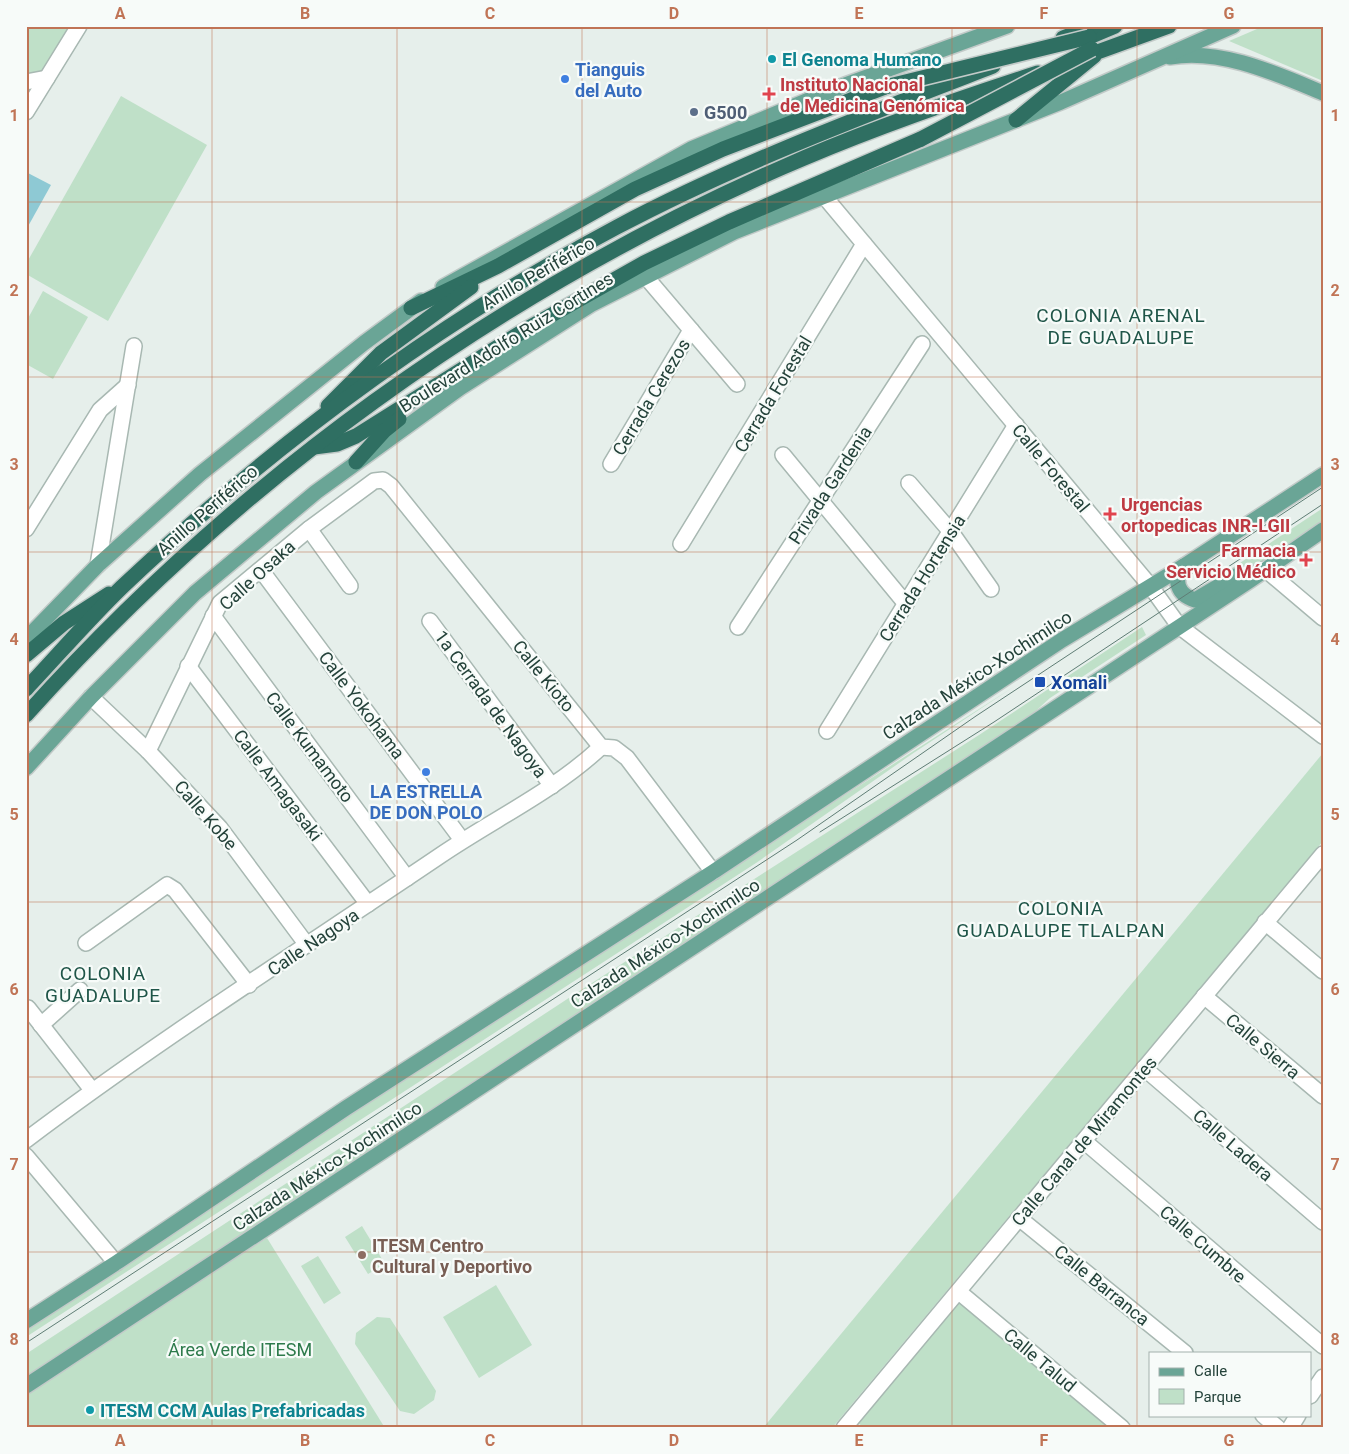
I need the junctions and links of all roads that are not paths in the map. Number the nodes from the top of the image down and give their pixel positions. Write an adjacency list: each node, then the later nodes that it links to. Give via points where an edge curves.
1 (79, 26): 9 (street)
2 (1007, 26): 18 (main road, via 845,85 690,149 456,278)
3 (1115, 26): 7 (highway)
4 (1150, 26): 7 (highway)
5 (1169, 26): 7 (highway, Anillo Periférico)
6 (1233, 26): 8 (main road, Boulevard Adolfo Ruiz Cortines)
7 (1094, 41): 13 (highway); 16 (highway, bridge, via 885,87 805,117 723,149 635,189); 24 (highway, bridge, via 892,154 729,222 644,263 566,306); 25 (highway, Anillo Periférico, via 782,149 705,183 541,269 467,316); 27 (highway, Anillo Periférico, via 782,168 662,225 509,310 400,382)
8 (1156, 59): 11 (main road, via 1175,56 1226,60 1290,79); 13 (main road, Boulevard Adolfo Ruiz Cortines)
9 (47, 78): 10 (street); 12 (street)
10 (26, 82)
11 (1323, 93)
12 (26, 112)
13 (1016, 120): 14 (main road, Boulevard Adolfo Ruiz Cortines)
14 (824, 196): 15 (street, Calle Forestal); 17 (main road, Boulevard Adolfo Ruiz Cortines, via 734,232)
15 (864, 244): 26 (street, Calle Forestal); 39 (street, Cerrada Forestal)
16 (498, 266): 18 (highway); 25 (highway, via 381,352)
17 (646, 277): 19 (street); 29 (main road, Boulevard Adolfo Ruiz Cortines, via 592,304 476,378)
18 (411, 308): 40 (main road, via 200,474)
19 (691, 330): 22 (street); 30 (street, Cerrada Cerezos)
20 (922, 344): 34 (street, Privada Gardenia)
21 (134, 346): 23 (street)
22 (737, 384)
23 (128, 385): 35 (street, via 100,410); 40 (street)
24 (436, 386): 27 (highway, via 356,436 336,444); 29 (highway, via 384,431)
25 (314, 424): 46 (highway, Anillo Periférico, via 202,514)
26 (1016, 425): 38 (street, Cerrada Hortensia); 45 (street, Calle Forestal)
27 (313, 447): 59 (highway, Anillo Periférico, via 162,573)
28 (782, 455): 34 (street)
29 (356, 462): 58 (main road, Boulevard Adolfo Ruiz Cortines, via 195,593)
30 (612, 464)
31 (1323, 475): 41 (main road, Calzada México-Xochimilco)
32 (374, 481): 36 (street, Calle Osaka); 62 (street, Calle Kioto, via 383,480 391,486)
33 (909, 483): 38 (street)
34 (821, 499): 48 (street); 53 (street, Privada Gardenia)
35 (26, 529)
36 (308, 529): 42 (street, Calle Osaka); 44 (street)
37 (1323, 530): 43 (main road, Calzada México-Xochimilco)
38 (951, 532): 47 (street); 48 (street, Cerrada Hortensia)
39 (682, 544)
40 (98, 565): 54 (main road)
41 (1184, 566): 43 (main road, via 1178,575 1179,590 1195,600 1236,576); 45 (main road, Calzada México-Xochimilco)
42 (261, 570): 49 (street, Calle Osaka, via 220,603); 66 (street, Calle Yokohama)
43 (1263, 571): 50 (street); 52 (main road, Calzada México-Xochimilco)
44 (350, 586)
45 (1151, 587): 52 (street, Calle Forestal); 68 (main road, Calzada México-Xochimilco, via 1062,640)
46 (120, 589): 55 (highway, via 81,610); 57 (highway, Anillo Periférico)
47 (991, 589)
48 (906, 604): 60 (street, Cerrada Hortensia)
49 (213, 616): 56 (street, Calle Osaka); 69 (street, Calle Kumamoto)
50 (1323, 618)
51 (430, 621): 65 (street, 1a Cerrada de Nagoya)
52 (1179, 626): 61 (street, Calle Forestal); 94 (main road, Calzada México-Xochimilco)
53 (738, 627)
54 (26, 640)
55 (26, 655)
56 (188, 666): 63 (street, Calle Osaka); 70 (street, Calle Amagasaki)
57 (26, 689)
58 (91, 697): 63 (street, Calle Kobe); 64 (main road, Boulevard Adolfo Ruiz Cortines)
59 (26, 715)
60 (827, 731)
61 (1323, 736)
62 (601, 747): 65 (street, Calle Nagoya, via 582,766); 68 (street, via 614,748 627,758)
63 (148, 751): 73 (street, Calle Kobe, via 220,828)
64 (26, 768)
65 (552, 786): 66 (street, Calle Nagoya)
66 (462, 840): 69 (street, Calle Nagoya)
67 (1323, 854): 71 (street, Calle Canal de Miramontes)
68 (713, 872): 88 (main road, Calzada México-Xochimilco, via 346,1108)
69 (407, 878): 70 (street, Calle Nagoya)
70 (368, 904): 73 (street, Calle Nagoya)
71 (1266, 922): 74 (street); 77 (street, Calle Canal de Miramontes)
72 (86, 943): 75 (street, via 164,886 171,886)
73 (307, 945): 75 (street, Calle Nagoya)
74 (1323, 971)
75 (249, 985): 81 (street, Calle Nagoya)
76 (80, 990): 79 (street)
77 (1204, 996): 80 (street, Calle Canal de Miramontes); 82 (street, Calle Sierra)
78 (28, 1008): 79 (street)
79 (41, 1025): 81 (street)
80 (1144, 1068): 84 (street, Calle Canal de Miramontes); 87 (street, Calle Ladera)
81 (92, 1090): 83 (street, Calle Nagoya)
82 (1323, 1096)
83 (26, 1140)
84 (1084, 1141): 86 (street, Calle Canal de Miramontes); 91 (street, Calle Cumbre)
85 (26, 1156): 88 (street)
86 (1019, 1218): 89 (street, Calle Canal de Miramontes); 92 (street, Calle Barranca)
87 (1323, 1222)
88 (116, 1263): 90 (main road, Calzada México-Xochimilco)
89 (959, 1292): 98 (street, Calle Canal de Miramontes); 99 (street, Calle Talud)
90 (26, 1320)
91 (1323, 1346)
92 (1185, 1352)
93 (1323, 1377): 95 (street)
94 (26, 1386)
95 (1312, 1393)
96 (1263, 1416): 100 (street)
97 (1297, 1416): 101 (street)
98 (851, 1425)
99 (1122, 1428)
100 (1278, 1428)
101 (1290, 1428)

